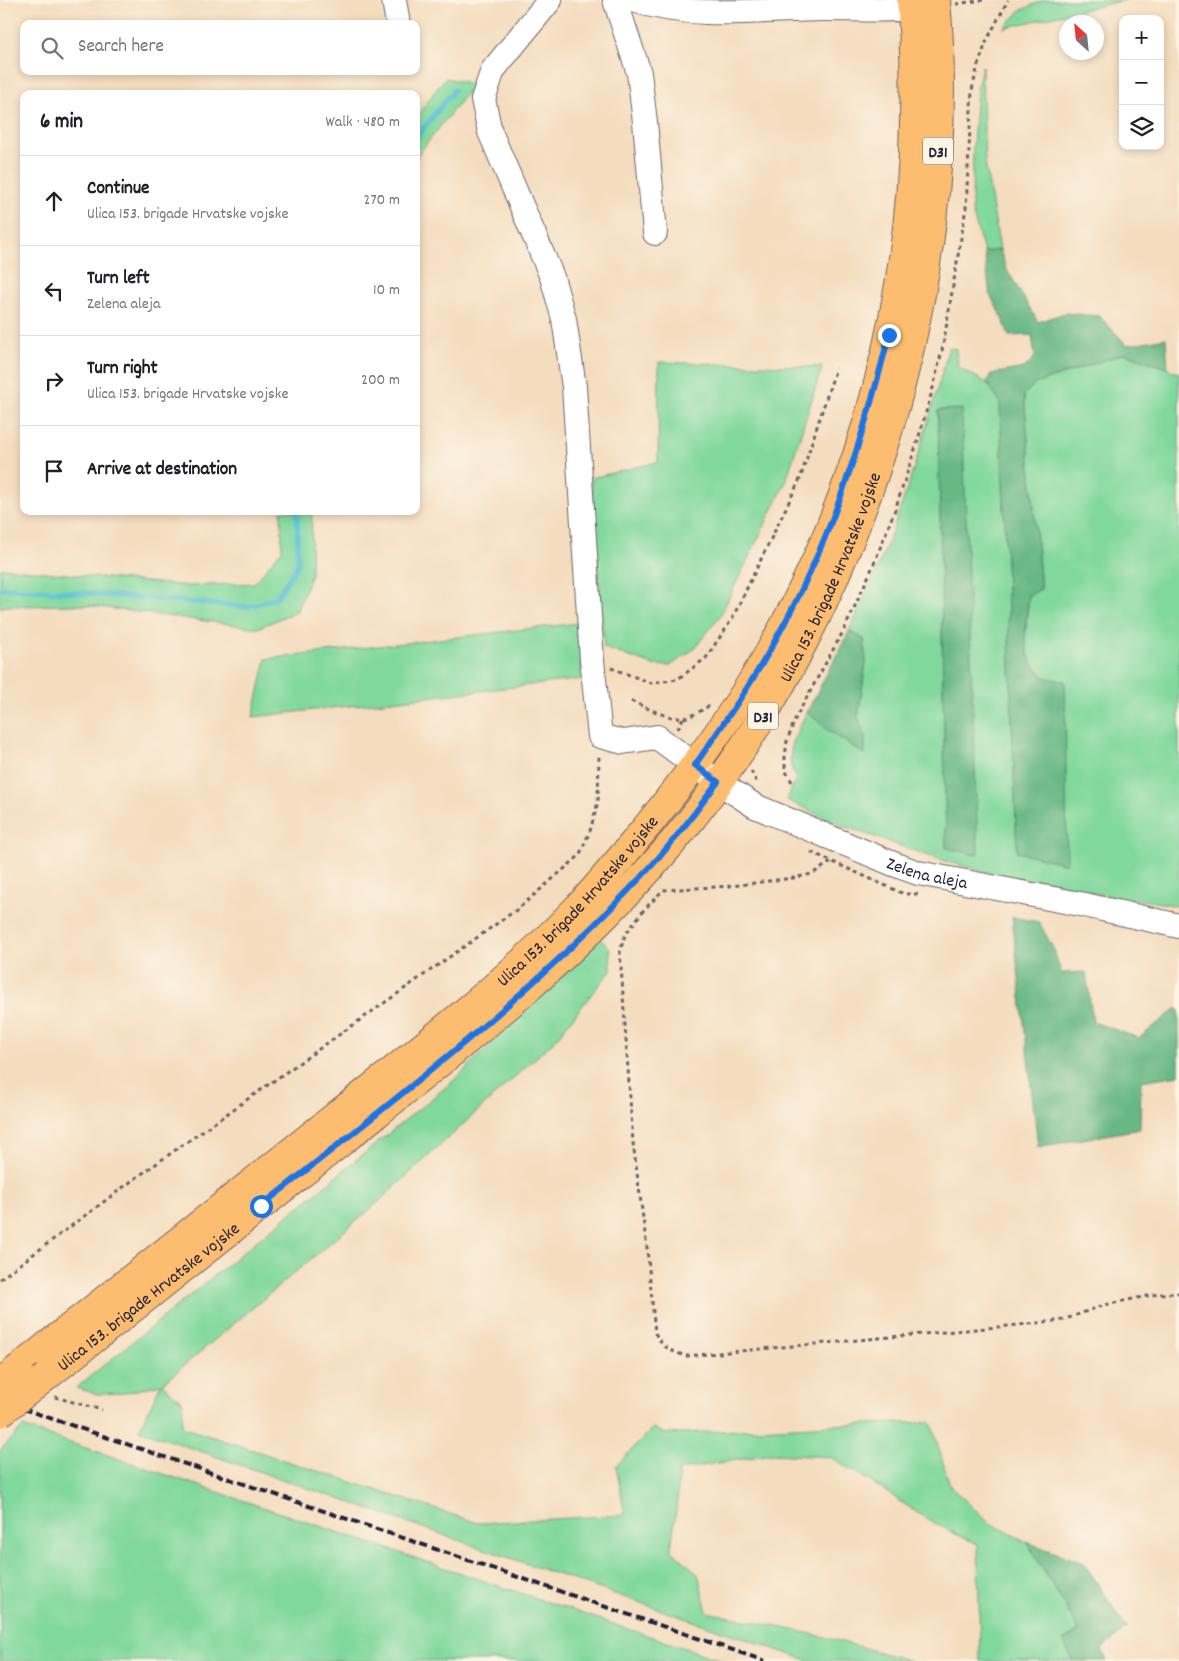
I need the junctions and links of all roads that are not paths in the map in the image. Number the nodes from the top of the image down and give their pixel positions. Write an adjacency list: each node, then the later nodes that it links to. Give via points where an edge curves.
1 (394, 0): 6 (street)
2 (550, 0): 8 (street, Zelena aleja, via 493,70 483,99 490,132 552,277 564,319 574,387 600,736 623,742 657,737)
3 (615, 0): 7 (street, via 639,73)
4 (633, 0): 5 (street, via 678,10 730,12)
5 (924, 4): 8 (main road, Ulica 153. brigade Hrvatske vojske / D31, via 915,76 914,147 908,217 898,289 874,394 852,468 804,585 778,636); 9 (main road, Ulica 153. brigade Hrvatske vojske / D31, via 940,76 938,144 921,295 897,402 874,477 818,611 779,690)
6 (397, 20)
7 (655, 233)
8 (695, 765): 9 (street, Zelena aleja); 11 (main road, Ulica 153. brigade Hrvatske vojske / D31, via 653,820 580,904 488,991)
9 (718, 782): 10 (street, Zelena aleja, via 755,806 836,842 918,873); 12 (main road, Ulica 153. brigade Hrvatske vojske / D31, bridge, via 643,876 562,957 505,1008)
10 (1179, 926)
11 (9, 1376)
12 (0, 1413)

